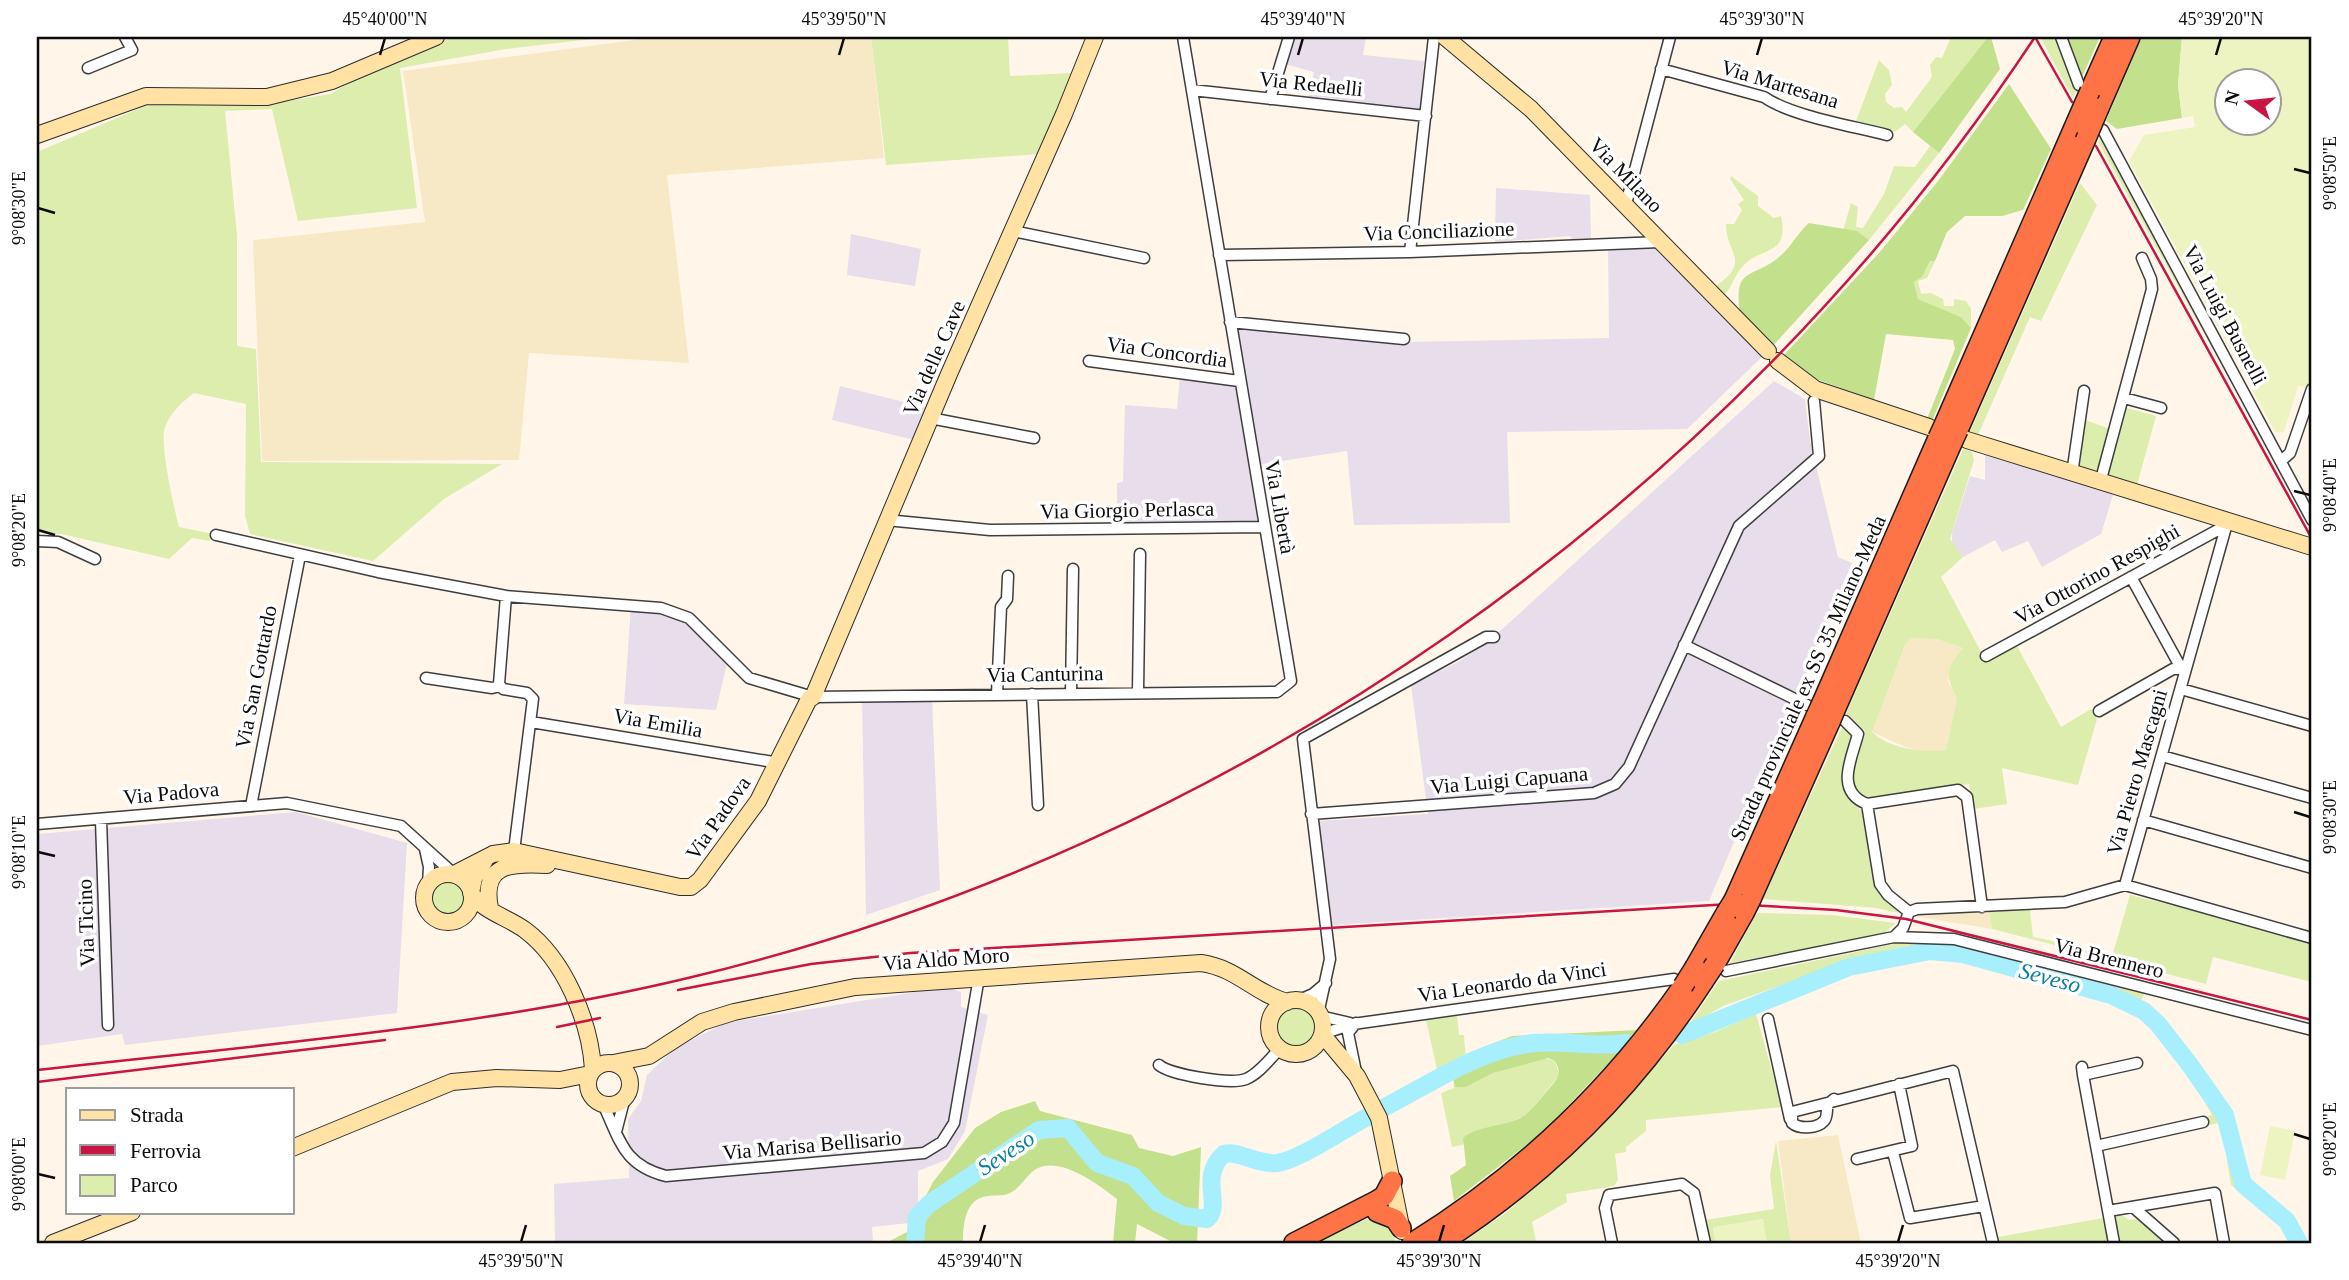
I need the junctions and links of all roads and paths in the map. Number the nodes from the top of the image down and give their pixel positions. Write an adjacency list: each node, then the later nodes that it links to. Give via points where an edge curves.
1 (125, 37): 11 (street, via 132,50)
2 (436, 37): 18 (street, via 332,80 267,97 146,96)
3 (1095, 37): 21 (street, Via delle Cave)
4 (1183, 37): 13 (street, Via Libertà)
5 (1289, 37): 15 (street)
6 (1445, 37): 16 (street); 20 (street, Via Milano, via 1531,109)
7 (1670, 37): 12 (street)
8 (2061, 37): 14 (street)
9 (2114, 37): 14 (highway, Strada provinciale ex SS 35 Milano-Meda)
10 (2130, 37): 14 (highway, Strada provinciale ex SS 35 Milano-Meda)
11 (88, 68)
12 (1661, 69): 19 (street, Via Martesana); 20 (street)
13 (1192, 90): 15 (street, Via Redaelli); 24 (street, Via Libertà)
14 (2089, 95): 37 (highway, Strada provinciale ex SS 35 Milano-Meda, bridge, via 2080,132)
15 (1270, 99): 16 (street, Via Redaelli)
16 (1426, 116): 23 (street)
17 (2103, 130): 39 (street, Via Luigi Busnelli)
18 (37, 135)
19 (1887, 135)
20 (1626, 204): 22 (street, Via Milano)
21 (1013, 231): 25 (street); 36 (street, Via delle Cave)
22 (1660, 242): 23 (street, Via Conciliazione); 33 (street, Via Milano)
23 (1410, 252): 24 (street, Via Conciliazione)
24 (1219, 255): 27 (street, Via Libertà)
25 (1144, 258)
26 (2142, 258): 34 (street, via 2152,289)
27 (1230, 322): 28 (street); 30 (street, Via Libertà)
28 (1405, 339)
29 (1089, 361): 30 (street, Via Concordia)
30 (1239, 382): 45 (street, Via Libertà)
31 (2312, 389): 39 (street, via 2290,453)
32 (2084, 391): 40 (street)
33 (1814, 395): 37 (street, Via Milano); 57 (street, Via Luigi Capuana, via 1819,456 1739,526)
34 (2124, 398): 35 (street); 41 (street)
35 (2161, 408)
36 (930, 418): 38 (street); 42 (street, Via delle Cave)
37 (1948, 434): 40 (street, Via Milano); 70 (highway, Strada provinciale ex SS 35 Milano-Meda)
38 (1034, 438)
39 (2282, 460): 43 (street, Via Luigi Busnelli)
40 (2072, 474): 41 (street, Via Milano)
41 (2101, 483): 44 (street, Via Milano)
42 (886, 520): 45 (street, Via Giorgio Perlasca, via 989,530); 68 (street, Via delle Cave)
43 (2312, 520)
44 (2227, 522): 48 (street, Via Milano); 54 (street, Via Ottorino Respighi); 59 (street, Via Pietro Mascagni)
45 (1264, 527): 64 (street, Via Libertà, via 1291,681)
46 (216, 535): 50 (street, Via Canturina)
47 (37, 541): 51 (street, via 58,542)
48 (2312, 547)
49 (1140, 554): 63 (street)
50 (300, 555): 55 (street, Via Canturina); 78 (street, Via San Gottardo)
51 (95, 559)
52 (1073, 569): 65 (street)
53 (1008, 576): 66 (street, via 1007,599 1001,607)
54 (2131, 577): 58 (street, Via Ottorino Respighi); 59 (street, Via Pietro Mascagni)
55 (506, 596): 61 (street); 68 (street, Via Canturina, via 680,612 749,678)
56 (1494, 637): 79 (street, via 1400,682 1303,739)
57 (1684, 645): 70 (street); 79 (street, Via Luigi Capuana, via 1629,766 1605,790)
58 (1986, 656)
59 (2184, 668): 62 (street, Via Pietro Mascagni); 69 (street, Via Pietro Mascagni)
60 (426, 678): 61 (street)
61 (500, 686): 71 (street, via 530,695)
62 (2180, 689): 72 (street); 73 (street, Via Pietro Mascagni)
63 (1138, 691): 64 (street, Via Canturina); 65 (street, Via Canturina)
64 (1277, 692)
65 (1071, 693): 67 (street, Via Canturina)
66 (997, 694): 67 (street, Via Canturina); 68 (street, Via Canturina)
67 (1032, 694): 77 (street)
68 (813, 697): 74 (street, Via Padova)
69 (2099, 711)
70 (1826, 713): 76 (street, via 1858,734 1847,764 1848,783 1851,793); 92 (highway, Strada provinciale ex SS 35 Milano-Meda)
71 (531, 722): 74 (street, Via Emilia); 84 (street)
72 (2312, 726)
73 (2162, 756): 75 (street); 81 (street, Via Pietro Mascagni)
74 (779, 763): 86 (street, Via Padova, via 756,805 693,886 678,887)
75 (2312, 798)
76 (1867, 804): 93 (street, via 1958,790 1965,793); 95 (street, via 1880,884)
77 (1038, 805)
78 (251, 806): 80 (street, Via Padova); 83 (street, Via Padova, via 287,803 394,823)
79 (1311, 814): 104 (street, via 1330,959)
80 (101, 820): 82 (street, Via Padova); 111 (street, Via Ticino)
81 (2143, 820): 87 (street); 90 (street, Via Pietro Mascagni)
82 (37, 824)
83 (424, 846): 88 (street, Via Padova); 89 (street)
84 (514, 852): 85 (street, Via Padova); 86 (street, Via Padova)
85 (487, 858): 88 (street, Via Padova); 91 (street, via 474,878)
86 (585, 866): 94 (street, via 506,866 490,882)
87 (2312, 869)
88 (454, 874): 89 (street, via 439,875); 91 (street, via 466,881)
89 (428, 884): 96 (street, via 424,898 429,913 450,922)
90 (2125, 885): 93 (street, via 2066,902); 99 (street)
91 (471, 893): 94 (street); 96 (street)
92 (1739, 906): 100 (highway, Strada provinciale ex SS 35 Milano-Meda); 101 (highway, Strada provinciale ex SS 35 Milano-Meda)
93 (1982, 907): 95 (street)
94 (490, 908): 97 (street)
95 (1909, 912): 98 (street)
96 (464, 916): 97 (street, via 482,913)
97 (506, 919): 114 (street, via 551,954)
98 (1894, 937): 100 (street); 112 (street, Via Brennero, via 1964,940)
99 (2312, 937)
100 (1720, 967): 101 (highway, Strada provinciale ex SS 35 Milano-Meda, bridge)
101 (1699, 975): 103 (highway, Strada provinciale ex SS 35 Milano-Meda, bridge); 144 (highway, Strada provinciale ex SS 35 Milano-Meda, via 1672,1027 1610,1104 1507,1198)
102 (979, 977): 105 (street, Via Aldo Moro, via 1201,963 1231,970); 117 (street, Via Aldo Moro, via 855,987 734,1012 702,1022); 132 (street, Via Marisa Bellisario, via 954,1123 942,1142 924,1153 666,1176 638,1166 620,1146)
103 (1678, 982): 110 (street, Via Leonardo da Vinci); 141 (highway, Strada provinciale ex SS 35 Milano-Meda, via 1635,1052 1586,1107 1523,1165 1463,1210)
104 (1325, 983): 106 (street, via 1313,994); 107 (street)
105 (1253, 986): 106 (street, Via Aldo Moro); 109 (street)
106 (1292, 1001): 107 (street, via 1310,1005); 109 (street)
107 (1319, 1015): 110 (street); 113 (street)
108 (1768, 1019): 130 (street)
109 (1270, 1020): 115 (street, via 1270,1036)
110 (1354, 1023): 113 (street); 123 (street, via 1348,1033)
111 (108, 1025)
112 (2312, 1030)
113 (1322, 1034): 116 (street); 118 (street)
114 (590, 1039): 119 (street); 122 (street)
115 (1280, 1049): 116 (street, via 1294,1054); 121 (street, via 1247,1079 1232,1082 1172,1072)
116 (1309, 1050): 118 (street)
117 (649, 1056): 119 (street, Via Aldo Moro); 126 (street, Via Aldo Moro)
118 (1345, 1060): 123 (street)
119 (612, 1063): 122 (street); 126 (street, via 625,1070)
120 (2137, 1063): 133 (street, via 2083,1071)
121 (1159, 1065)
122 (592, 1071): 124 (street); 127 (street)
123 (1357, 1076): 141 (street, via 1376,1111)
124 (560, 1080): 127 (street); 134 (street, via 452,1082)
125 (1899, 1084): 128 (street); 135 (street, via 1912,1143); 137 (street, via 1953,1071)
126 (627, 1093): 129 (street, via 615,1104); 132 (street)
127 (590, 1094): 129 (street)
128 (1834, 1099): 130 (street, via 1795,1109); 130 (street, via 1822,1123 1797,1127)
129 (603, 1104): 132 (street, Via Marisa Bellisario)
130 (1790, 1119)
131 (2203, 1122): 133 (street)
132 (616, 1132)
133 (2096, 1146): 139 (street)
134 (294, 1147)
135 (1893, 1152): 136 (street); 137 (street, via 1910,1218)
136 (1857, 1159)
137 (1984, 1206): 147 (street)
138 (2133, 1207): 139 (street); 149 (street); 150 (street, via 2215,1193)
139 (2108, 1211): 148 (street)
140 (127, 1214): 142 (street)
141 (1396, 1216): 143 (highway, via 1351,1217)
142 (53, 1243)
143 (1294, 1243)
144 (1441, 1243)
145 (1612, 1243): 146 (street, via 1605,1203 1609,1195 1675,1184 1691,1189)
146 (1705, 1243)
147 (1993, 1243)
148 (2114, 1243)
149 (2174, 1243)
150 (2224, 1243)

